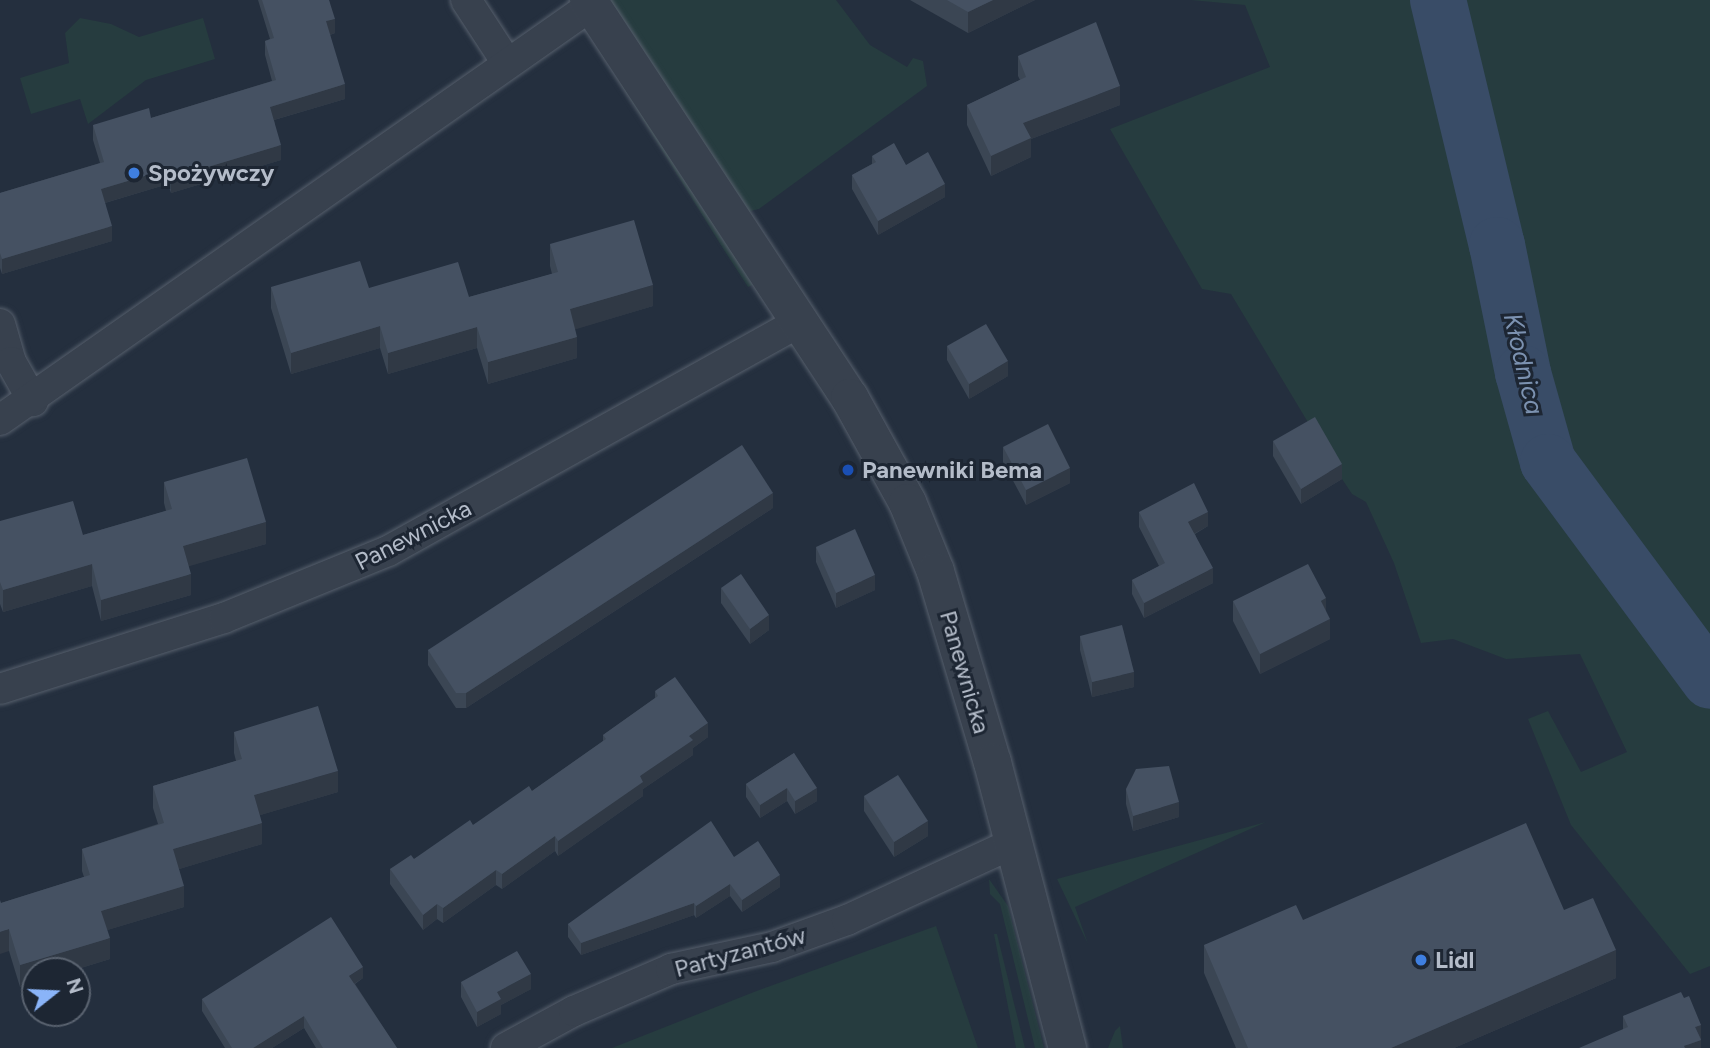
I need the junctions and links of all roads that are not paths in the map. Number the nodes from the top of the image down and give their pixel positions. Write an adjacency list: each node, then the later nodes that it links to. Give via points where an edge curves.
1 (466, 0): 3 (street)
2 (590, 2): 3 (street, Panewnicka); 4 (street, Panewnicka)
3 (507, 63): 6 (street, Panewnicka)
4 (800, 322): 8 (street, Panewnicka, via 388,551 224,618); 9 (street, Panewnicka, via 871,431 931,558)
5 (0, 324): 6 (street, via 11,362)
6 (33, 401): 7 (street, Panewnicka)
7 (0, 420)
8 (0, 689)
9 (1014, 843): 10 (street, Partyzantów, via 835,924 772,947 671,969 574,1011); 11 (street, Panewnicka)
10 (506, 1048)
11 (1067, 1048)

